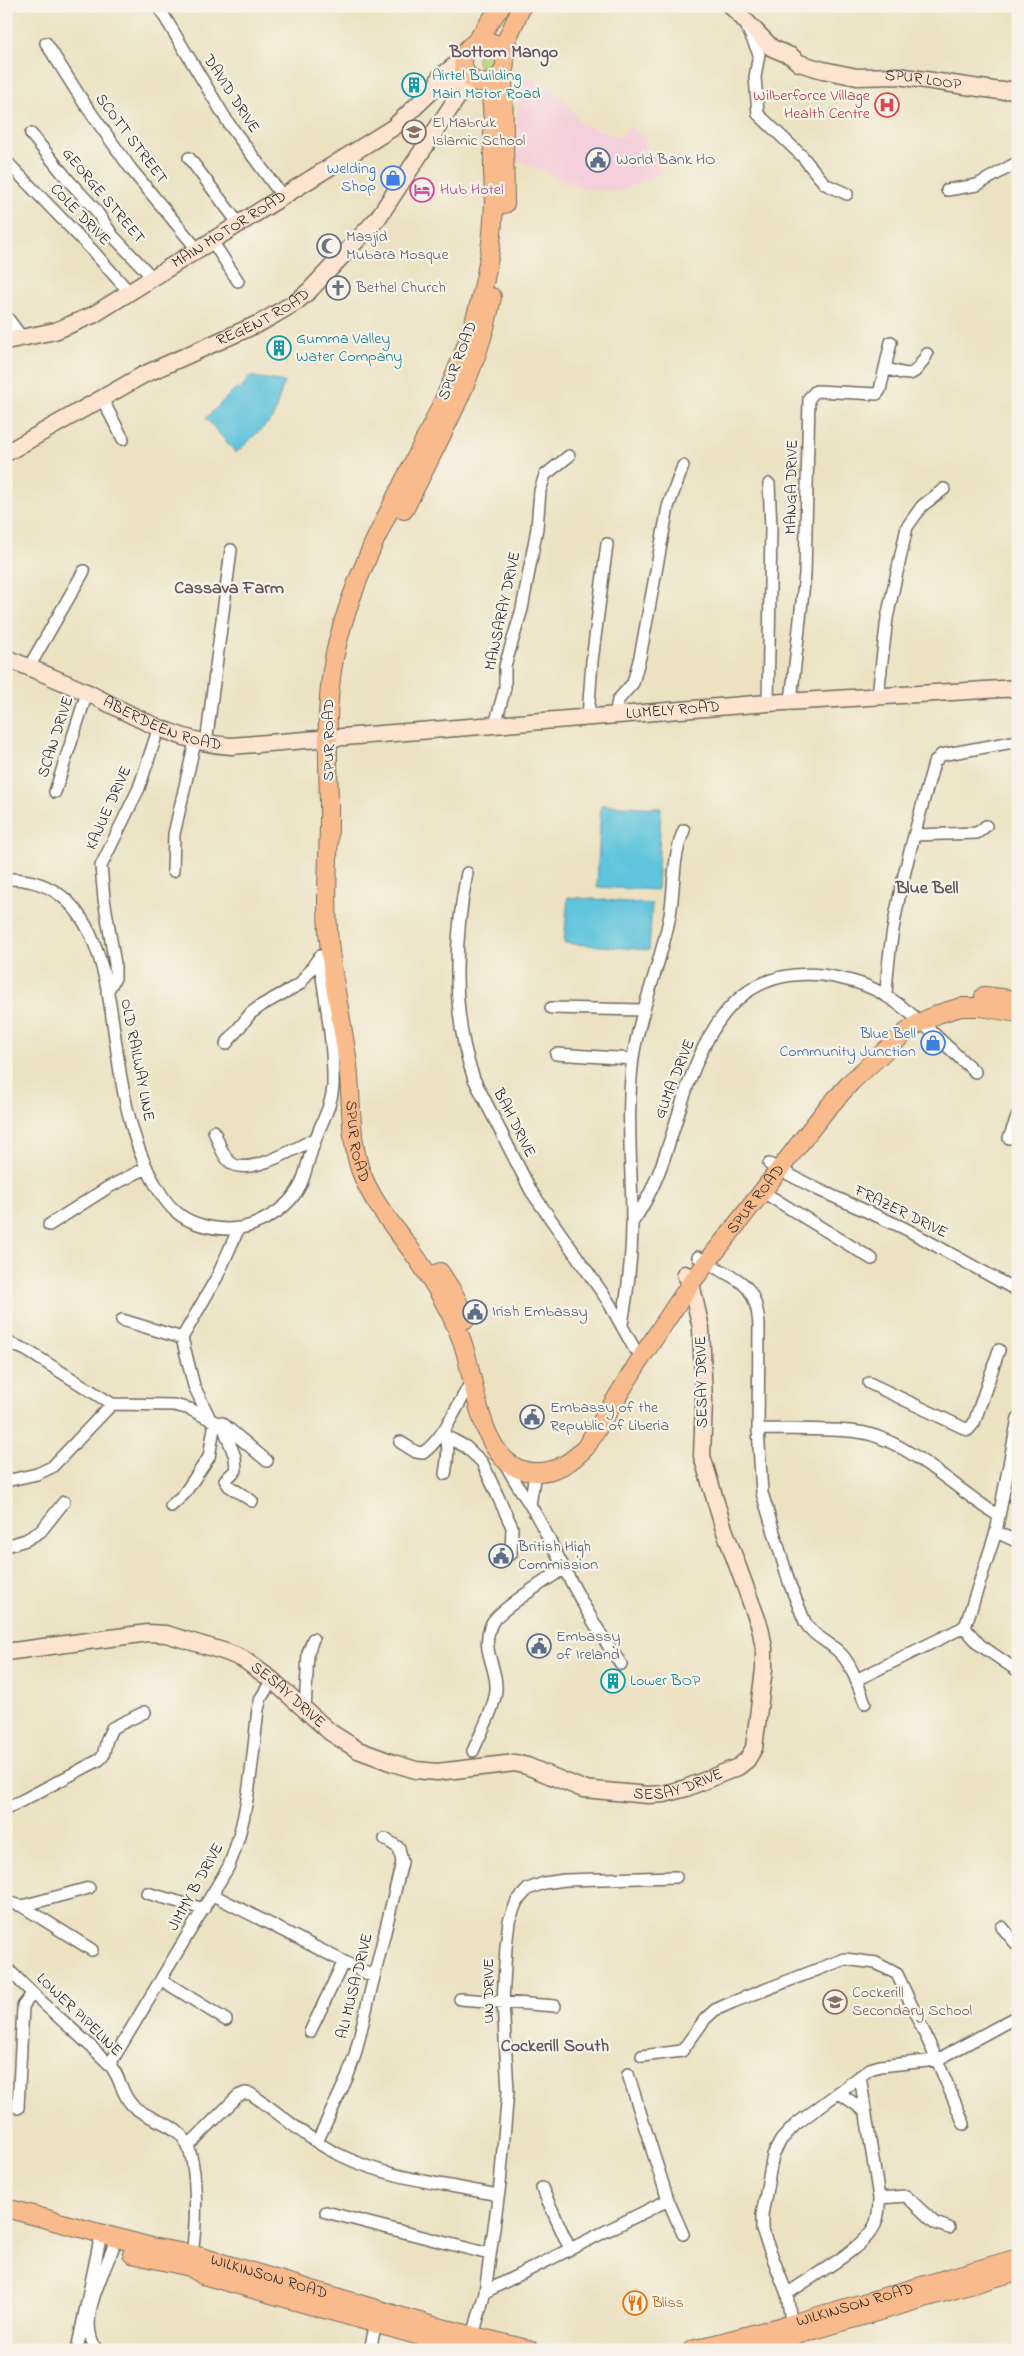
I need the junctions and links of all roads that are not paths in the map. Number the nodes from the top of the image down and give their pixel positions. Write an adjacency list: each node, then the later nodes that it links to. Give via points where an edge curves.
1 (158, 6): 18 (street, DAVID DRIVE, via 229,124)
2 (501, 6): 7 (main road)
3 (522, 6): 8 (main road)
4 (731, 6): 5 (street, SPUR LOOP)
5 (743, 19): 11 (street, SPUR LOOP, via 772,48 799,63 823,70 857,77 898,76 1000,91); 17 (street, via 759,54 755,77 758,114 802,156 825,184)
6 (46, 43): 21 (street, SCOTT STREET, via 131,169)
7 (475, 43): 8 (main road, via 490,41); 9 (main road, via 468,48)
8 (502, 50): 10 (main road, via 506,61)
9 (467, 71): 10 (main road, via 479,83); 18 (street, MAIN MOTOR ROAD, via 440,77 436,87 394,127); 31 (street, REGENT ROAD, via 378,218 309,291 262,322)
10 (496, 78): 52 (main road, SPUR ROAD, via 499,264 480,346 452,413 381,543 347,644)
11 (1018, 88)
12 (31, 134): 22 (street, GEORGE STREET, via 95,209 113,236)
13 (189, 158): 19 (street)
14 (6, 161): 24 (street, COLE DRIVE)
15 (1018, 162): 16 (street, via 977,185)
16 (947, 190)
17 (847, 194)
18 (283, 197): 19 (street, MAIN MOTOR ROAD)
19 (239, 224): 20 (street, MAIN MOTOR ROAD)
20 (212, 241): 21 (street, MAIN MOTOR ROAD); 23 (street)
21 (197, 249): 22 (street, MAIN MOTOR ROAD)
22 (152, 277): 24 (street, MAIN MOTOR ROAD)
23 (238, 281)
24 (130, 293): 26 (street, MAIN MOTOR ROAD, via 94,315 63,328)
25 (6, 316): 26 (street)
26 (24, 338): 27 (street, MAIN MOTOR ROAD)
27 (6, 341)
28 (891, 342): 30 (street, MANGA DRIVE)
29 (927, 354): 30 (street, via 917,371 909,374)
30 (885, 368): 46 (street, MANGA DRIVE, via 877,394 816,391 809,398 807,550)
31 (101, 397): 32 (street); 33 (street, REGENT ROAD)
32 (123, 439)
33 (6, 453)
34 (569, 456): 50 (street, MANSARAY DRIVE, via 545,475 540,491 537,528 522,609 505,666 505,688)
35 (683, 466): 48 (street, via 668,507 638,666 633,683 618,700)
36 (769, 484): 47 (street)
37 (944, 489): 45 (street, via 922,506 907,527 887,618)
38 (607, 544): 49 (street)
39 (231, 550): 54 (street)
40 (84, 571): 42 (street)
41 (6, 658): 42 (street, ABERDEEN ROAD)
42 (29, 667): 44 (street, ABERDEEN ROAD)
43 (1018, 688): 45 (street, LUMELY ROAD)
44 (87, 693): 51 (street, ABERDEEN ROAD); 55 (street, SCAN DRIVE)
45 (878, 695): 46 (street, LUMELY ROAD)
46 (791, 701): 47 (street, LUMELY ROAD)
47 (768, 703): 48 (street, LUMELY ROAD)
48 (614, 715): 49 (street, LUMELY ROAD)
49 (588, 717): 50 (street, LUMELY ROAD)
50 (495, 725): 52 (street, LUMELY ROAD)
51 (159, 727): 54 (street, ABERDEEN ROAD); 64 (street, KAJUE DRIVE, via 139,788 101,866 115,964 114,978)
52 (333, 738): 54 (street, ABERDEEN ROAD, via 261,746); 62 (main road, SPUR ROAD); 82 (main road, SPUR ROAD, via 340,944 366,1152)
53 (1018, 740): 58 (street, via 937,758)
54 (201, 743): 59 (street, via 174,834)
55 (55, 792)
56 (986, 826): 58 (street, via 977,834)
57 (684, 830): 68 (street, via 674,858 670,914)
58 (914, 835): 65 (street, via 889,957)
59 (173, 871)
60 (467, 873): 92 (street, BAH DRIVE, via 459,924 458,975 459,1019 467,1060 477,1087 531,1190)
61 (6, 878): 64 (street, OLD RAILWAY LINE, via 32,880 46,885 80,914 91,931)
62 (328, 941): 63 (street); 82 (main road, SPUR ROAD, via 346,1046 359,1167)
63 (319, 957): 71 (street, via 300,984 262,1004); 77 (street, OLD RAILWAY LINE, via 333,1070 332,1093)
64 (107, 992): 80 (street, OLD RAILWAY LINE, via 124,1094)
65 (886, 996): 70 (street, GUMA DRIVE); 84 (street, GUMA DRIVE, via 834,977 800,973 768,980 744,993 720,1022 697,1061 677,1111 660,1173)
66 (1018, 1000): 70 (main road, SPUR ROAD, via 960,997 933,1003)
67 (552, 1008): 68 (street)
68 (643, 1010): 73 (street)
69 (1018, 1013): 70 (main road, SPUR ROAD, via 962,1007)
70 (915, 1019): 74 (street, GUMA DRIVE); 79 (main road, SPUR ROAD, via 865,1053)
71 (226, 1044)
72 (556, 1054): 73 (street)
73 (633, 1058): 84 (street)
74 (975, 1072)
75 (1018, 1115): 78 (street)
76 (214, 1131): 77 (street, via 230,1162 239,1168 267,1161)
77 (316, 1138): 86 (street, OLD RAILWAY LINE, via 294,1196 277,1212)
78 (1009, 1138)
79 (774, 1167): 81 (main road, SPUR ROAD); 83 (main road, SPUR ROAD); 90 (street, FRAZER DRIVE, via 904,1228)
80 (146, 1168): 85 (street, via 107,1188); 86 (street, OLD RAILWAY LINE, via 176,1213 211,1228)
81 (763, 1192): 83 (main road, SPUR ROAD); 87 (street)
82 (380, 1198): 97 (main road, SPUR ROAD, via 452,1316); 99 (main road, SPUR ROAD, via 454,1294 476,1345 497,1428 511,1452 530,1460 556,1458 578,1439)
83 (746, 1203): 88 (main road, SPUR ROAD)
84 (632, 1223): 92 (street)
85 (49, 1225)
86 (238, 1230): 93 (street, via 217,1277)
87 (872, 1259)
88 (702, 1260): 89 (main road, SPUR ROAD); 103 (street, via 743,1282 752,1292 758,1309)
89 (688, 1279): 96 (main road, SPUR ROAD); 129 (street, SESAY DRIVE, via 701,1328 704,1360 702,1456 724,1529 760,1627 764,1648 758,1729 754,1748 747,1760 738,1767 664,1794 583,1789 515,1763 437,1772 416,1770 358,1750)
90 (1018, 1291)
91 (122, 1320): 93 (street)
92 (622, 1324): 96 (street, BAH DRIVE)
93 (182, 1338): 102 (street, via 194,1386)
94 (6, 1342): 100 (street, via 26,1350)
95 (999, 1350): 98 (street, via 972,1428 968,1430)
96 (638, 1351): 99 (main road, SPUR ROAD)
97 (473, 1379): 104 (street); 106 (main road, SPUR ROAD, via 490,1439)
98 (870, 1383)
99 (616, 1389): 108 (main road, SPUR ROAD, via 586,1447 576,1458 565,1466)
100 (112, 1404): 102 (street, via 174,1405); 110 (street, via 52,1467)
101 (1018, 1418): 115 (street)
102 (215, 1421): 107 (street); 111 (street, via 235,1458 236,1470 225,1480); 114 (street, via 209,1457 184,1494)
103 (758, 1429): 115 (street, via 860,1432 883,1440 908,1452); 127 (street, via 759,1473 764,1502 805,1622 815,1635 838,1651)
104 (444, 1433): 105 (street, via 423,1453); 109 (street); 119 (street, via 466,1446 482,1462 512,1527)
105 (400, 1442)
106 (504, 1460): 108 (main road, SPUR ROAD, via 521,1470); 113 (street)
107 (267, 1461)
108 (535, 1473): 113 (street)
109 (445, 1474)
110 (6, 1481)
111 (252, 1501)
112 (64, 1502): 118 (street, via 41,1531)
113 (530, 1505): 120 (street)
114 (171, 1506)
115 (999, 1516): 116 (street)
116 (996, 1532): 117 (street); 121 (street)
117 (1018, 1542)
118 (6, 1546)
119 (511, 1554)
120 (564, 1568): 124 (street, via 593,1624); 131 (street, via 503,1610 492,1622 487,1638 496,1689)
121 (964, 1627): 125 (street, via 980,1644); 127 (street)
122 (313, 1640): 129 (street, via 308,1653)
123 (6, 1652): 126 (street, SESAY DRIVE, via 148,1632 166,1634 226,1652 243,1659)
124 (621, 1664)
125 (1018, 1671)
126 (272, 1680): 129 (street, SESAY DRIVE); 137 (street, JIMMY B DRIVE, via 258,1709 240,1841)
127 (856, 1680): 128 (street)
128 (865, 1703)
129 (305, 1710)
130 (145, 1712): 132 (street, via 112,1728 99,1760)
131 (473, 1751)
132 (6, 1809)
133 (385, 1839): 146 (street, ALI MUSA DRIVE, via 399,1848 402,1862)
134 (676, 1877): 150 (street, UN DRIVE, via 565,1880 528,1889 517,1901 509,1921)
135 (89, 1888): 139 (street)
136 (146, 1893): 140 (street)
137 (213, 1895): 140 (street, JIMMY B DRIVE); 144 (street)
138 (6, 1902): 139 (street)
139 (22, 1906): 143 (street)
140 (204, 1909): 147 (street, JIMMY B DRIVE)
141 (1002, 1927): 142 (street)
142 (1018, 1946)
143 (92, 1950)
144 (343, 1963): 146 (street); 154 (street)
145 (6, 1967): 148 (street, LOWER PIPELINE)
146 (374, 1978): 164 (street, ALI MUSA DRIVE, via 350,2070)
147 (162, 1980): 153 (street); 157 (street, JIMMY B DRIVE)
148 (32, 1994): 157 (street, LOWER PIPELINE); 161 (street, via 23,2006)
149 (460, 1999): 150 (street)
150 (504, 2002): 151 (street); 167 (street, UN DRIVE, via 508,2092)
151 (555, 2006)
152 (1018, 2016): 156 (street)
153 (226, 2020)
154 (310, 2032)
155 (642, 2056): 156 (street, via 682,2051 715,2010 845,1959 876,1963 897,1974)
156 (937, 2060): 159 (street, via 880,2066); 163 (street)
157 (110, 2064): 165 (street, LOWER PIPELINE, via 131,2104 173,2128)
158 (628, 2074): 169 (street)
159 (860, 2076): 160 (street); 162 (street)
160 (838, 2092): 162 (street); 182 (street, via 796,2125 781,2140 773,2155 762,2230)
161 (18, 2108)
162 (865, 2111): 168 (street)
163 (964, 2124)
164 (317, 2142): 165 (street, via 251,2094 245,2093 238,2096); 167 (street, via 365,2165)
165 (189, 2146): 179 (street, via 196,2216)
166 (542, 2188): 176 (street)
167 (498, 2195): 177 (street, UN DRIVE)
168 (879, 2198): 173 (street, via 906,2196 935,2223); 182 (street, via 875,2224 868,2234 853,2249)
169 (668, 2200): 174 (street); 176 (street)
170 (6, 2208): 179 (main road, WILKINSON ROAD)
171 (326, 2212): 177 (street)
172 (6, 2219): 175 (main road, WILKINSON ROAD)
173 (949, 2228)
174 (683, 2234)
175 (106, 2246): 179 (main road, WILKINSON ROAD, via 156,2261); 186 (street); 187 (street, via 88,2316 88,2329)
176 (570, 2249): 181 (street)
177 (489, 2254): 181 (street, UN DRIVE)
178 (1018, 2258): 184 (main road, WILKINSON ROAD)
179 (191, 2261): 183 (main road, WILKINSON ROAD, via 203,2275); 185 (main road, WILKINSON ROAD, via 299,2288)
180 (1018, 2271): 184 (main road, WILKINSON ROAD)
181 (485, 2292): 185 (street, UN DRIVE)
182 (787, 2294): 184 (street)
183 (376, 2323): 185 (main road, WILKINSON ROAD); 188 (street)
184 (792, 2329): 190 (main road, WILKINSON ROAD); 191 (main road, WILKINSON ROAD)
185 (472, 2343): 189 (main road, WILKINSON ROAD)
186 (77, 2350)
187 (98, 2350)
188 (370, 2350)
189 (531, 2350)
190 (692, 2350)
191 (746, 2350)

